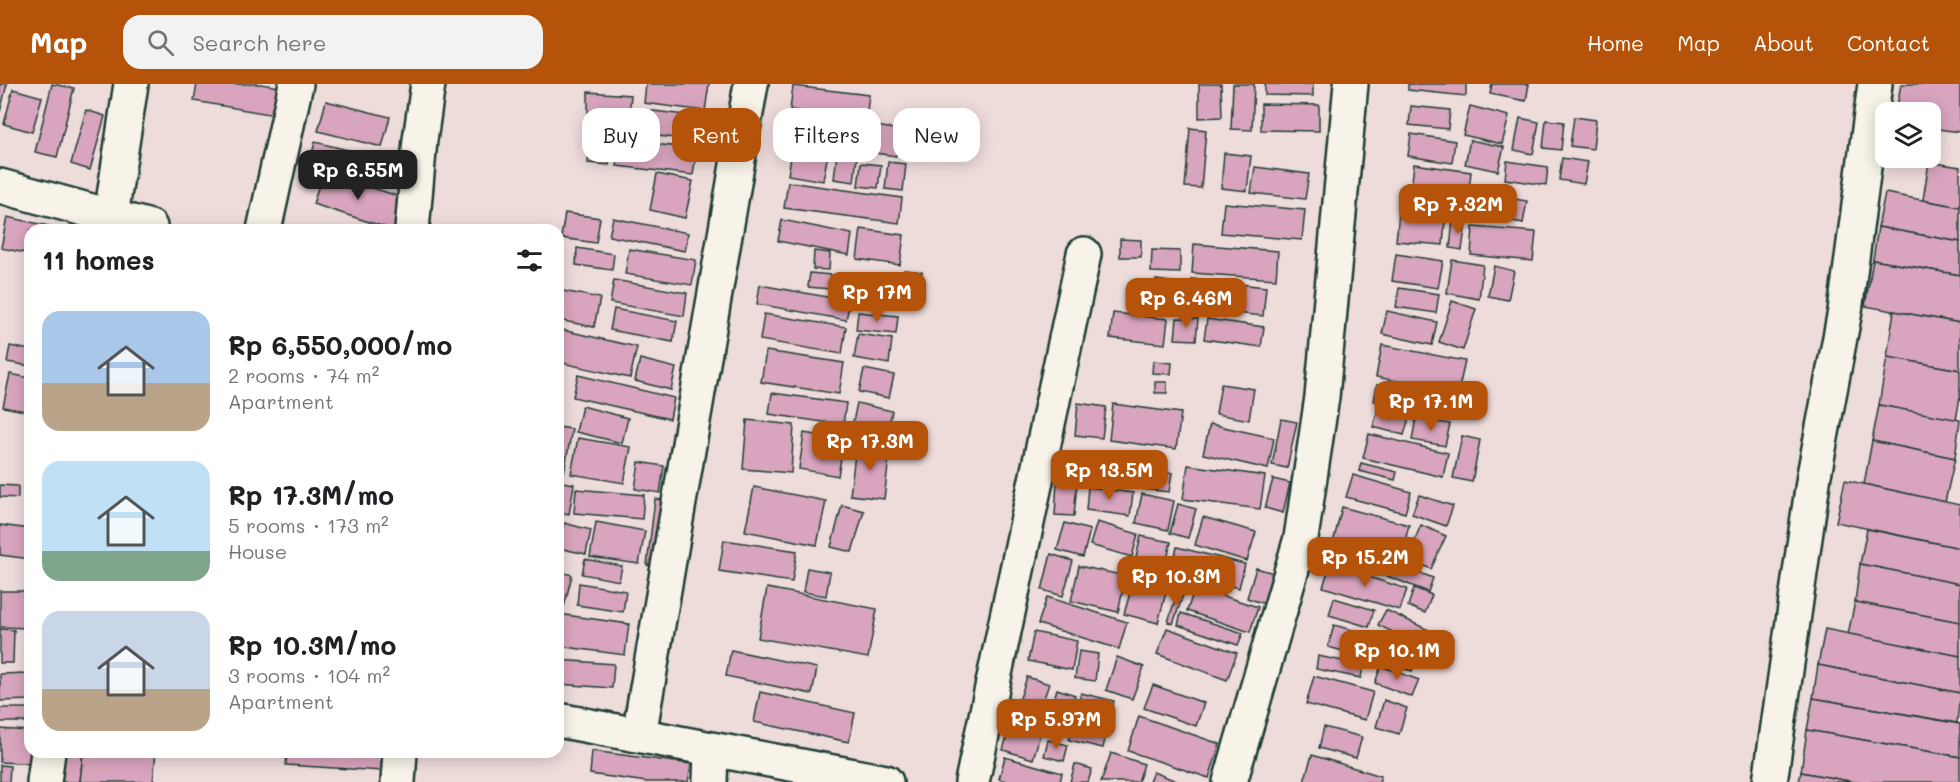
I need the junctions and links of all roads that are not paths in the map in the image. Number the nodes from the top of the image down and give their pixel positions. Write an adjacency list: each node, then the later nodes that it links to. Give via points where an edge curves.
1 (131, 84): 8 (street)
2 (296, 84): 10 (street)
3 (428, 84): 11 (street)
4 (751, 84): 14 (street)
5 (1351, 84): 22 (street, via 1322,397 1301,538)
6 (1875, 84): 23 (street, via 1845,311 1815,474)
7 (0, 186): 8 (street)
8 (111, 216): 9 (street)
9 (138, 224)
10 (265, 224)
11 (413, 224)
12 (1084, 254): 21 (street)
13 (564, 721): 14 (street)
14 (639, 735): 17 (street)
15 (47, 758): 18 (street)
16 (400, 758): 19 (street)
17 (711, 766): 20 (street)
18 (44, 782)
19 (398, 782)
20 (886, 782)
21 (972, 782)
22 (1230, 782)
23 (1770, 782)

